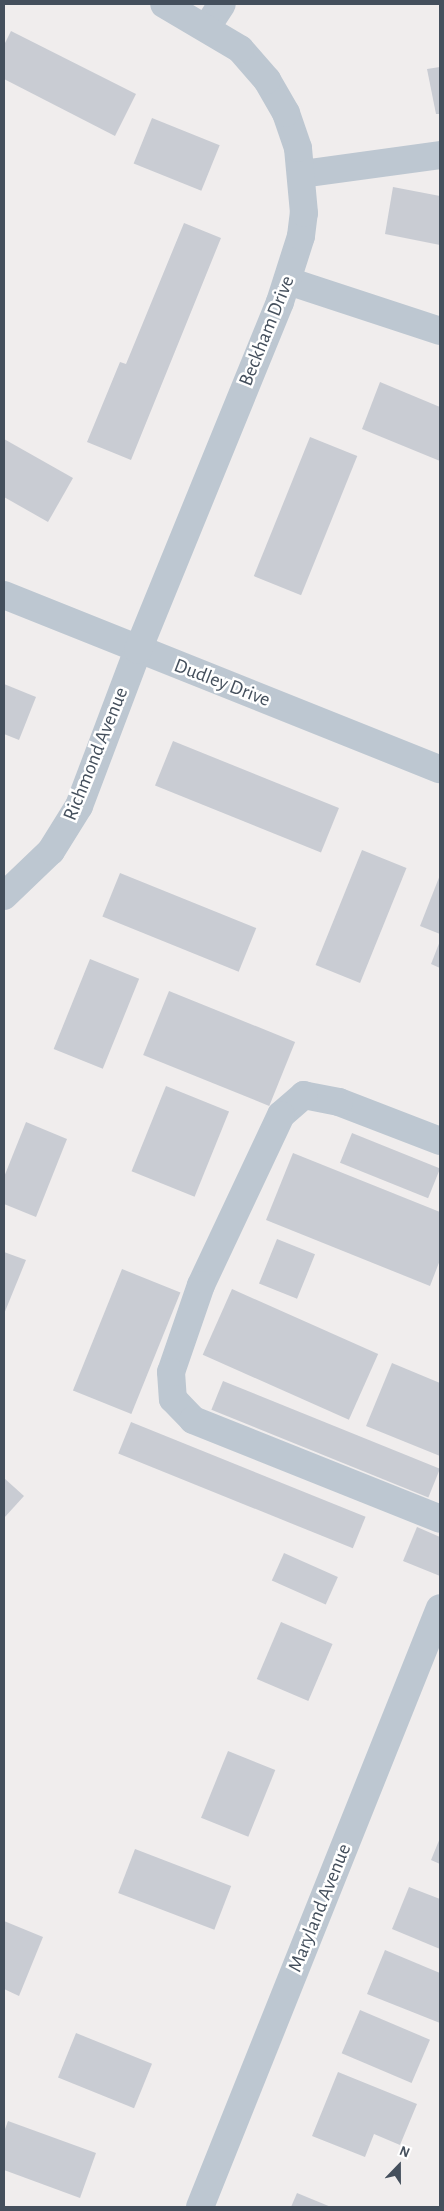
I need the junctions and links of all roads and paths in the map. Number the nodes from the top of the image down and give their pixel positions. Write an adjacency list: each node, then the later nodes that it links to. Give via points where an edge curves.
1 (164, 4): 3 (street, Beckham Drive)
2 (222, 4): 3 (street)
3 (207, 27): 5 (street, Beckham Drive, via 240,49 267,80 293,131)
4 (440, 155): 5 (street)
5 (302, 174): 6 (street, Beckham Drive, via 304,214)
6 (288, 281): 7 (street); 9 (street, Beckham Drive)
7 (440, 331)
8 (4, 595): 9 (street, Dudley Drive)
9 (138, 650): 10 (street, Dudley Drive); 11 (street, Richmond Avenue, via 79,806 51,852)
10 (440, 769)
11 (4, 896)
12 (440, 1141): 13 (street, via 339,1102 304,1094 281,1115 206,1276 171,1372 173,1399 193,1420)
13 (440, 1519)
14 (440, 1608): 15 (street, Maryland Avenue)
15 (200, 2207)

